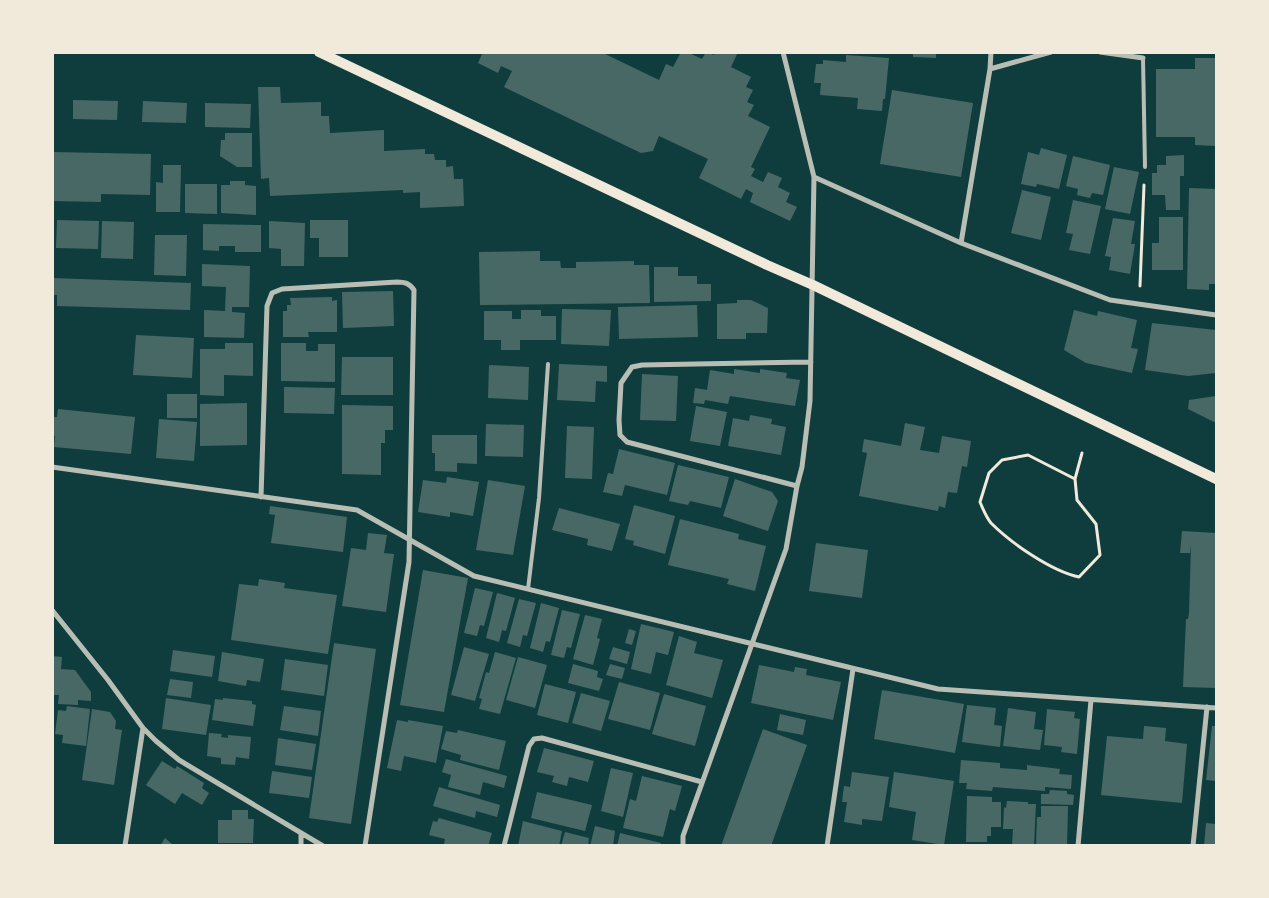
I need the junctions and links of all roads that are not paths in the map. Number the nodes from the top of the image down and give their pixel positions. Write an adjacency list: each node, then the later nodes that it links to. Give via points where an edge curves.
1 (319, 52): 11 (main road)
2 (783, 52): 9 (street)
3 (991, 52): 7 (street)
4 (1051, 52): 7 (street)
5 (1100, 52): 6 (street)
6 (1143, 58): 8 (lane)
7 (990, 69): 10 (street)
8 (1145, 166)
9 (814, 177): 10 (street); 11 (street)
10 (961, 243): 12 (street, via 1110,300)
11 (813, 285): 13 (street); 16 (main road)
12 (1216, 314)
13 (811, 362): 17 (street, via 810,401); 17 (street, via 642,365 632,367 622,383 620,434 627,442)
14 (548, 364): 20 (lane, via 539,498)
15 (52, 467): 18 (street)
16 (1216, 479)
17 (797, 486): 22 (street, via 786,548)
18 (262, 497): 19 (street, via 357,510); 19 (street, via 267,306 272,293 282,289 405,282 414,290)
19 (409, 540): 20 (street, via 474,576); 33 (street, via 409,562)
20 (528, 589): 22 (street)
21 (52, 610): 27 (street)
22 (752, 644): 23 (street); 28 (street)
23 (853, 669): 24 (street, via 938,689); 36 (street)
24 (1091, 700): 25 (street); 37 (street)
25 (1207, 707): 26 (street); 38 (street)
26 (1216, 708)
27 (142, 728): 29 (street, via 179,760); 30 (street)
28 (702, 782): 34 (street, via 542,738 534,739 528,746); 35 (street, via 683,836)
29 (302, 834): 31 (street); 32 (street)
30 (125, 846)
31 (301, 846)
32 (322, 846)
33 (365, 846)
34 (504, 846)
35 (683, 846)
36 (828, 846)
37 (1078, 846)
38 (1193, 846)

